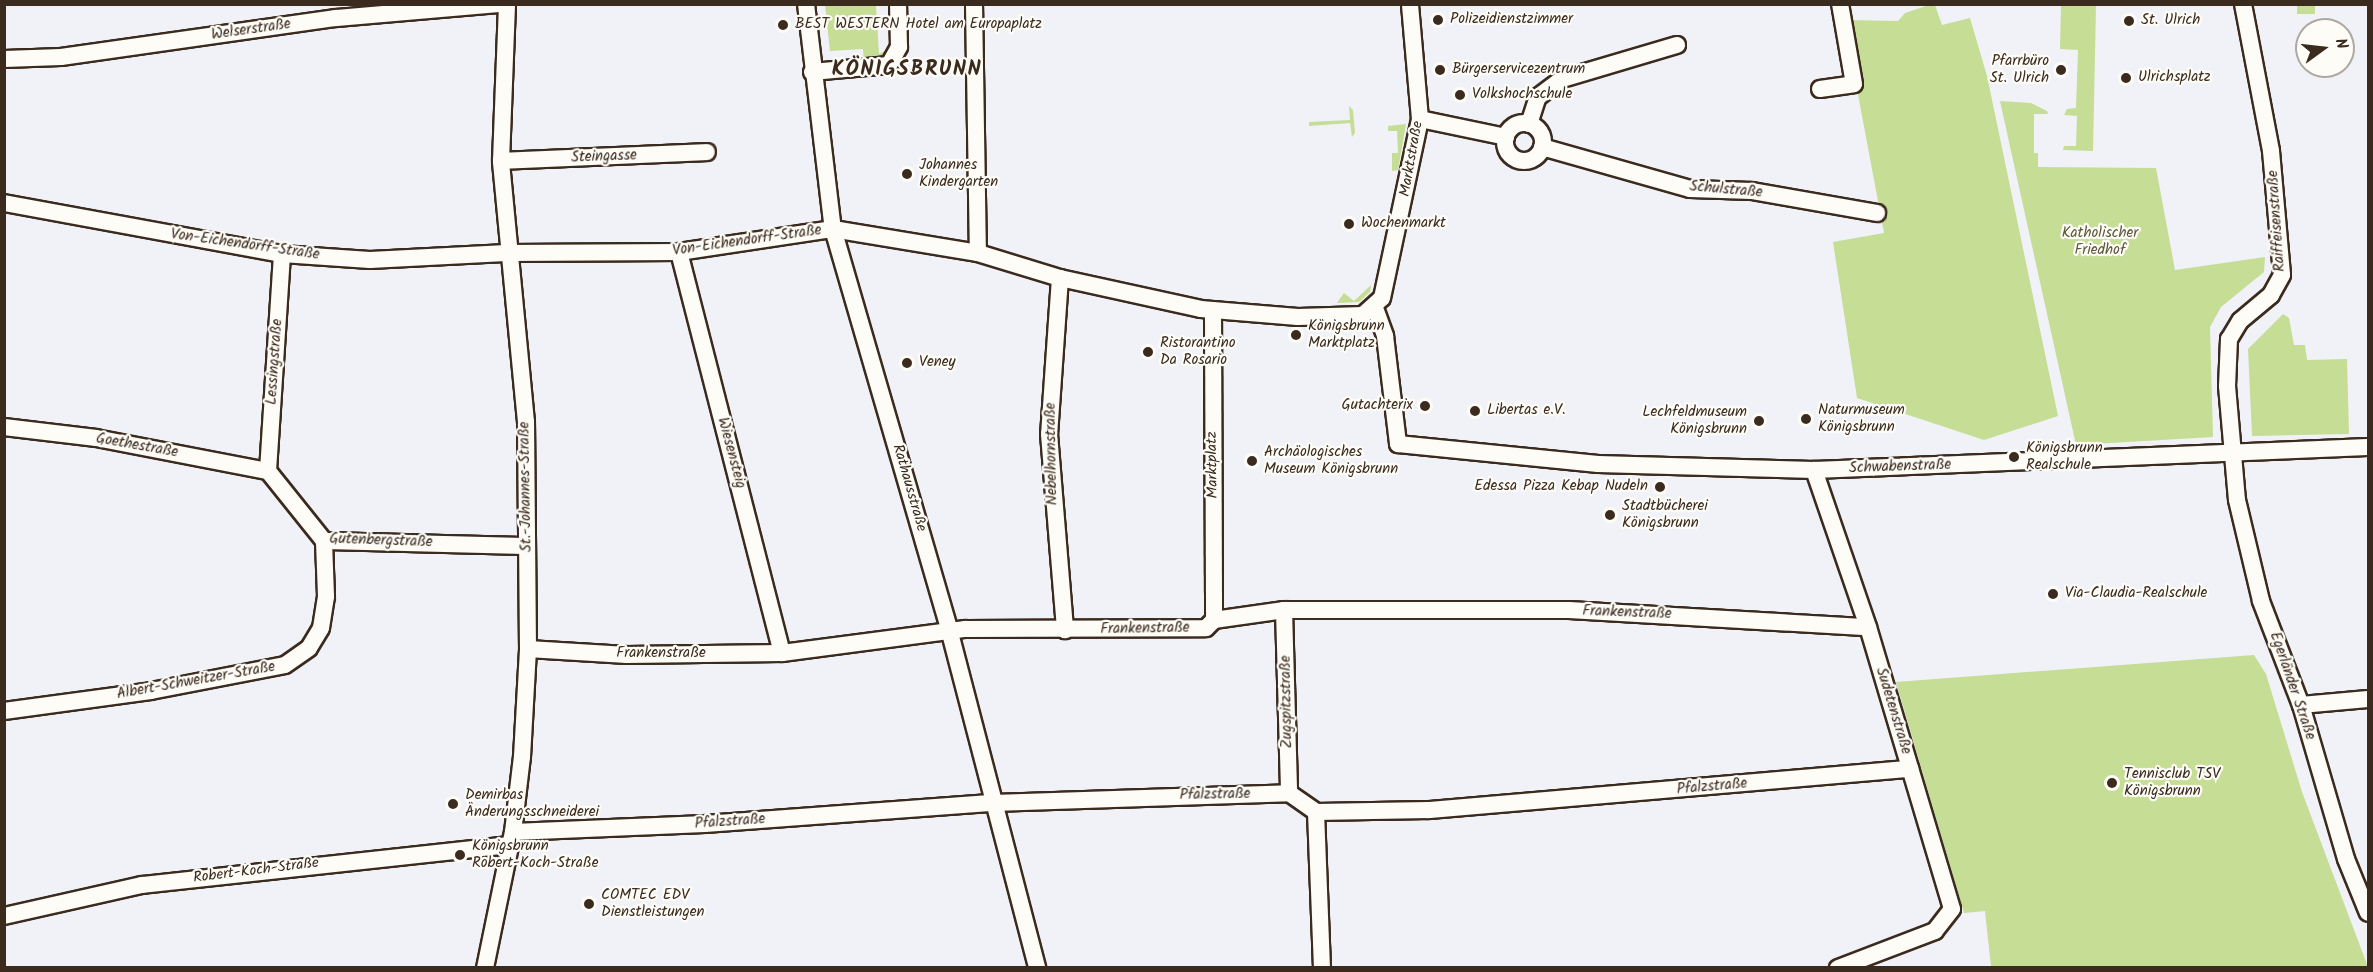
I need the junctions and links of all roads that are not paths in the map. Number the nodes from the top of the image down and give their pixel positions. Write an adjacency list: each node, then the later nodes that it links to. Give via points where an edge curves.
1 (499, 4): 10 (street, Welserstraße, via 336,18 61,57)
2 (507, 4): 18 (street, St.-Johannes-Straße)
3 (806, 4): 11 (street, Rathausstraße)
4 (898, 4): 11 (street, via 898,54 889,64)
5 (974, 4): 24 (street)
6 (1410, 4): 13 (street, Marktstraße)
7 (1840, 4): 12 (street, via 1854,84)
8 (2243, 4): 31 (street, Raiffeisenstraße, via 2271,151 2282,275 2271,295 2240,321 2229,339)
9 (1677, 45): 14 (street, via 1562,78 1538,97)
10 (4, 59)
11 (812, 72): 21 (street, Rathausstraße)
12 (1820, 89)
13 (1420, 119): 15 (street); 27 (street, Marktstraße, via 1394,249 1382,298)
14 (1529, 124): 15 (street, via 1512,127); 16 (street, via 1542,135)
15 (1506, 137): 16 (street, via 1506,149 1519,161 1531,160)
16 (1542, 147): 20 (street, Schulstraße, via 1690,189 1752,191)
17 (707, 152): 18 (street, Steingasse)
18 (501, 161): 23 (street, St.-Johannes-Straße)
19 (4, 203): 25 (street, Von-Eichendorff-Straße)
20 (1877, 213)
21 (833, 230): 22 (street, Von-Eichendorff-Straße); 24 (street, Von-Eichendorff-Straße); 40 (street, Rathausstraße)
22 (679, 252): 23 (street, Von-Eichendorff-Straße); 42 (street, Wiesensteig)
23 (508, 253): 25 (street, Von-Eichendorff-Straße, via 370,260); 35 (street, St.-Johannes-Straße, via 524,389)
24 (978, 253): 26 (street, Von-Eichendorff-Straße)
25 (282, 254): 33 (street, Lessingstraße)
26 (1060, 278): 28 (street, Von-Eichendorff-Straße); 39 (street, Nebelhornstraße, via 1049,434)
27 (1375, 308): 28 (street, Von-Eichendorff-Straße, via 1363,315 1325,317); 32 (street, Schwabenstraße, via 1385,336 1398,444 1598,464)
28 (1213, 310): 37 (street, Marktplatz)
29 (4, 427): 33 (street, Goethestraße, via 94,438)
30 (2368, 447): 31 (street, Schwabenstraße)
31 (2233, 454): 32 (street, Schwabenstraße); 44 (street, Egerländer Straße, via 2243,537 2261,601)
32 (1814, 470): 38 (street, Sudetenstraße)
33 (268, 471): 34 (street, Gutenbergstraße)
34 (324, 541): 35 (street, Gutenbergstraße); 45 (street, Albert-Schweitzer-Straße, via 326,596 321,628 309,648 285,665 151,691)
35 (526, 546): 41 (street, St.-Johannes-Straße)
36 (1284, 610): 37 (street, Frankenstraße); 38 (street, Frankenstraße, via 1569,610); 47 (street, Zugspitzstraße)
37 (1214, 620): 39 (street, Frankenstraße, via 1206,627)
38 (1868, 627): 46 (street, Sudetenstraße)
39 (1065, 630): 40 (street, Frankenstraße, via 965,629)
40 (950, 633): 42 (street, Frankenstraße); 48 (street, Rathausstraße)
41 (528, 649): 42 (street, Frankenstraße, via 651,655); 50 (street, St.-Johannes-Straße, via 522,757)
42 (782, 653)
43 (2368, 699): 44 (street)
44 (2301, 705): 51 (street, Egerländer Straße, via 2346,860)
45 (4, 711)
46 (1910, 769): 49 (street, Pfalzstraße, via 1440,809); 56 (street, Sudetenstraße, via 1952,909 1935,931)
47 (1289, 793): 48 (street, Pfalzstraße); 49 (street)
48 (993, 803): 50 (street, Pfalzstraße); 54 (street, Rathausstraße)
49 (1316, 812): 55 (street)
50 (512, 839): 52 (street, Robert-Koch-Straße, via 142,885); 53 (street, St.-Johannes-Straße)
51 (2368, 913)
52 (4, 916)
53 (485, 968)
54 (1037, 968)
55 (1322, 968)
56 (1838, 968)

